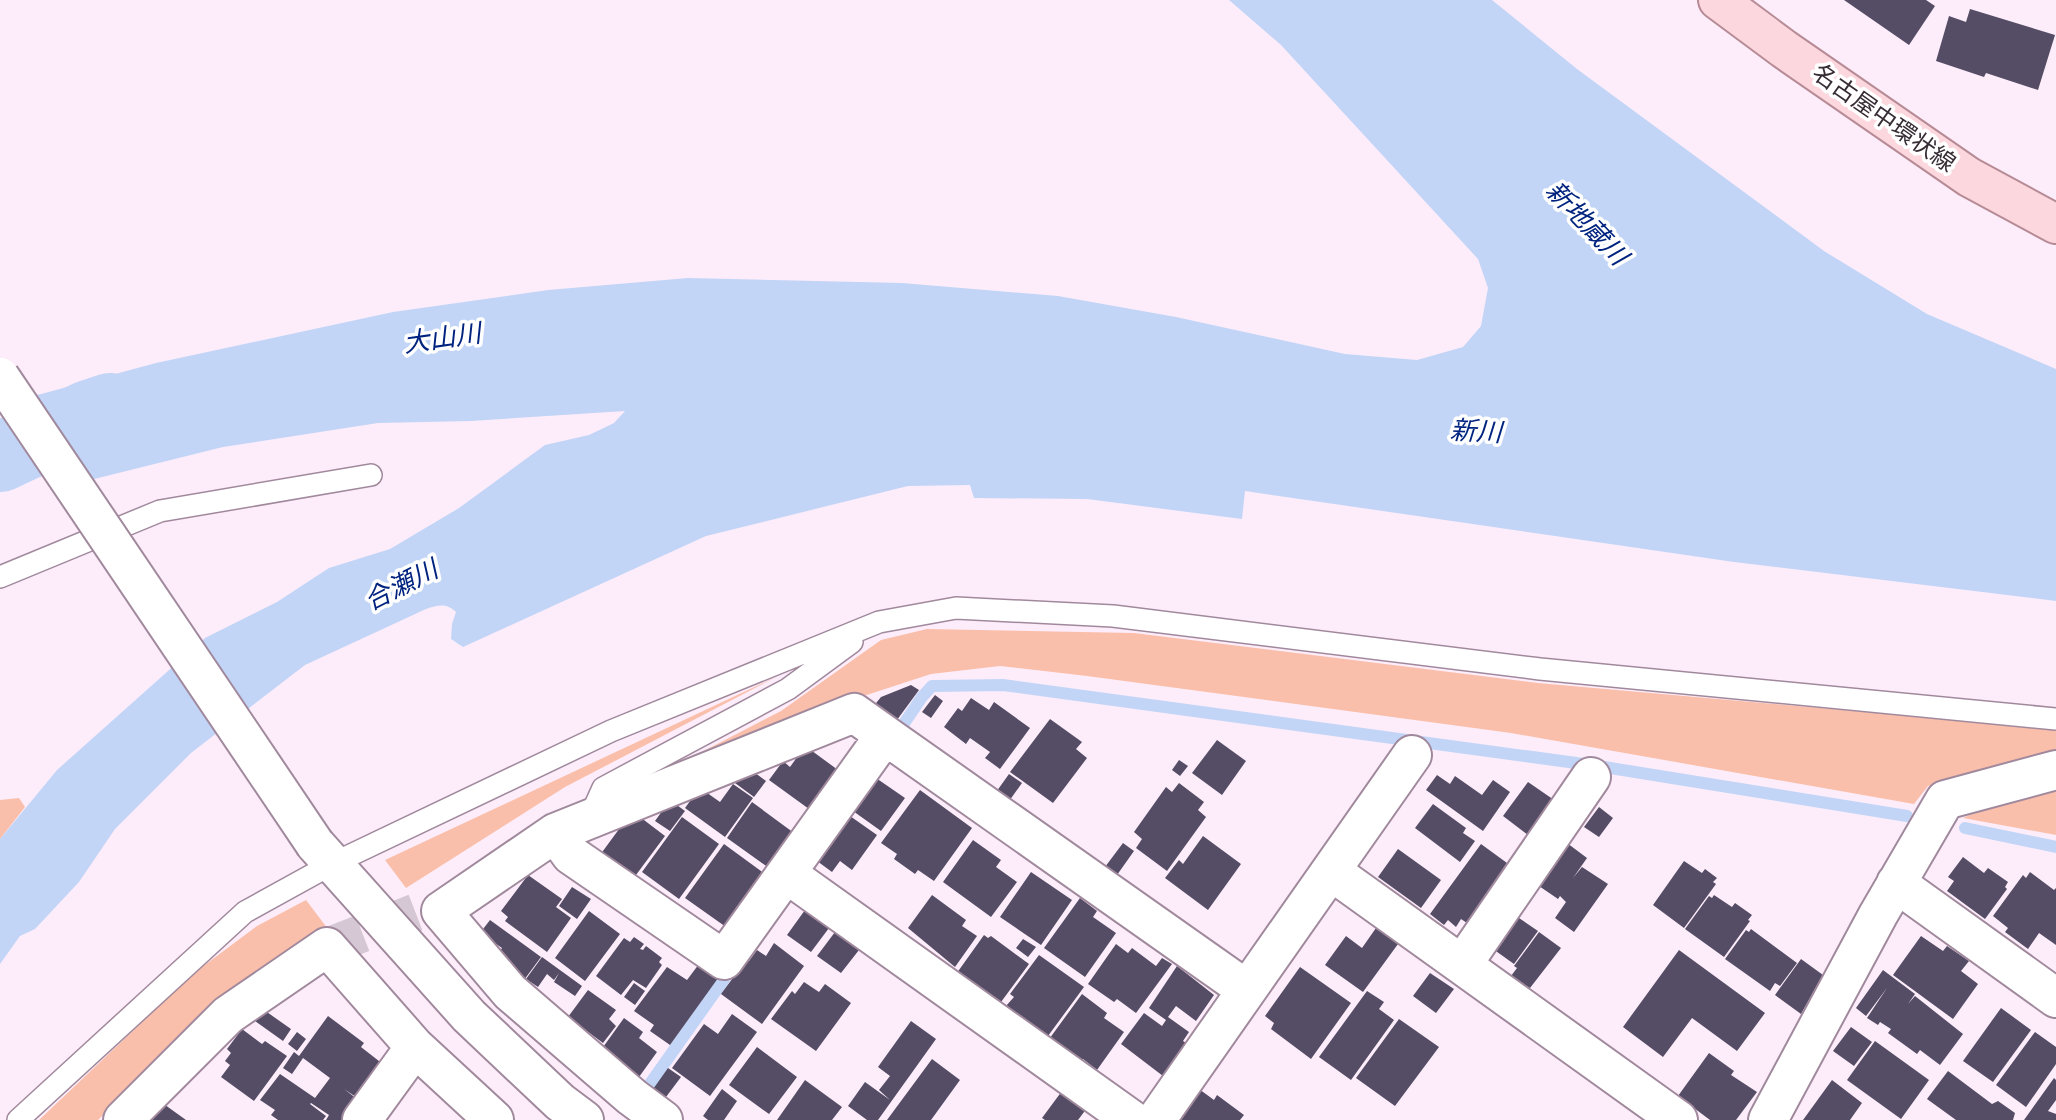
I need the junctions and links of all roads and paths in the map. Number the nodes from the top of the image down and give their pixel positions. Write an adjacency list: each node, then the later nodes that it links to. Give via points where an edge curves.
1 (1718, 0): 2 (main road, 名古屋中環状線, via 1969,177)
2 (2056, 224)
3 (0, 377): 14 (street, bridge)
4 (371, 475): 5 (lane, via 160,511)
5 (0, 577)
6 (879, 622): 7 (lane, via 956,608 1113,616 1540,669); 12 (lane, via 788,689 603,788); 14 (lane)
7 (2056, 719)
8 (885, 735): 12 (street, via 854,713); 16 (street); 19 (street)
9 (1412, 755): 15 (street)
10 (2056, 770): 17 (street, via 1945,800)
11 (1591, 777): 18 (street)
12 (589, 819): 13 (street)
13 (555, 833): 16 (street, via 571,855 724,960); 27 (street, via 441,911 510,992)
14 (324, 854): 22 (lane, via 245,912); 26 (street, via 469,1016)
15 (1331, 871): 18 (street); 19 (street)
16 (787, 874): 28 (street)
17 (1896, 883): 20 (street); 31 (street)
18 (1462, 965): 30 (street)
19 (1247, 990): 29 (street)
20 (2056, 998)
21 (415, 1047): 23 (street, via 327,947 228,1015); 24 (street); 25 (street)
22 (18, 1120)
23 (123, 1120)
24 (362, 1120)
25 (494, 1120)
26 (584, 1120)
27 (663, 1120)
28 (1132, 1120)
29 (1156, 1120)
30 (1678, 1120)
31 (1768, 1120)

